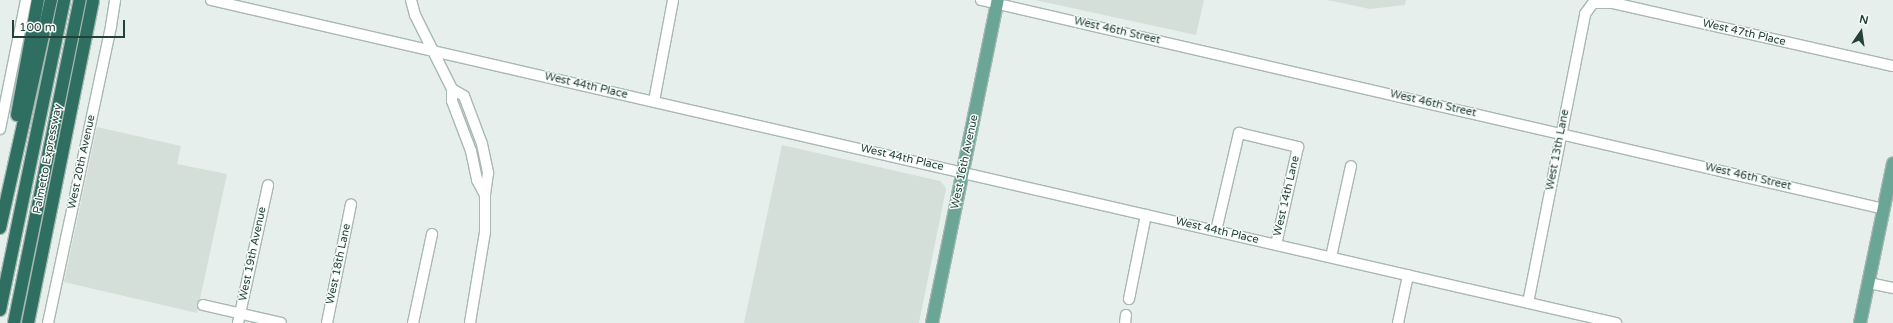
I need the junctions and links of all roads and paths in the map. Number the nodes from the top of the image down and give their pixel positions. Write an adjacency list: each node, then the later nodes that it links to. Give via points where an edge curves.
1 (26, 0): 18 (street)
2 (38, 0): 28 (highway)
3 (51, 0): 29 (highway)
4 (64, 0): 40 (highway)
5 (80, 0): 42 (highway)
6 (93, 0): 43 (highway, Palmetto Expressway)
7 (115, 0): 44 (street, West 20th Avenue)
8 (211, 0): 14 (street, West 44th Place)
9 (411, 0): 15 (street, via 414,15)
10 (673, 0): 17 (street)
11 (981, 0): 13 (street, West 46th Street)
12 (1595, 1): 16 (street, West 47th Place); 19 (street, West 13th Lane, via 1586,14)
13 (997, 2): 19 (street, West 46th Street); 22 (main road, West 16th Avenue)
14 (251, 4): 15 (street, West 44th Place)
15 (432, 50): 17 (street, West 44th Place); 48 (street, via 452,88 452,101 471,151 477,180 485,195 485,232)
16 (1893, 66)
17 (654, 101): 22 (street, West 44th Place)
18 (0, 129)
19 (1561, 134): 26 (street, West 46th Street); 38 (street, West 13th Lane)
20 (1893, 163): 24 (main road)
21 (1351, 166): 33 (street)
22 (963, 172): 27 (street, West 44th Place); 49 (main road, West 16th Avenue)
23 (268, 186): 41 (street, West 19th Avenue)
24 (1890, 196): 26 (main road)
25 (351, 204): 46 (street, West 18th Lane)
26 (1884, 209): 35 (main road)
27 (1146, 215): 30 (street, West 44th Place); 37 (street)
28 (0, 219)
29 (0, 228)
30 (1216, 231): 32 (street, West 44th Place); 32 (street, West 14th Lane, via 1239,133 1298,147)
31 (432, 234): 47 (street)
32 (1276, 245): 33 (street, West 44th Place)
33 (1331, 257): 34 (street, West 44th Place)
34 (1408, 275): 38 (street, West 44th Place); 50 (street)
35 (1869, 282): 36 (street); 52 (main road)
36 (1893, 288)
37 (1130, 298)
38 (1528, 303): 51 (street, West 44th Place)
39 (203, 305): 41 (street)
40 (0, 310)
41 (239, 318): 45 (street)
42 (14, 323)
43 (28, 323)
44 (48, 323)
45 (281, 323)
46 (327, 323)
47 (413, 323)
48 (470, 323)
49 (932, 323)
50 (1398, 323)
51 (1616, 323)
52 (1860, 323)

